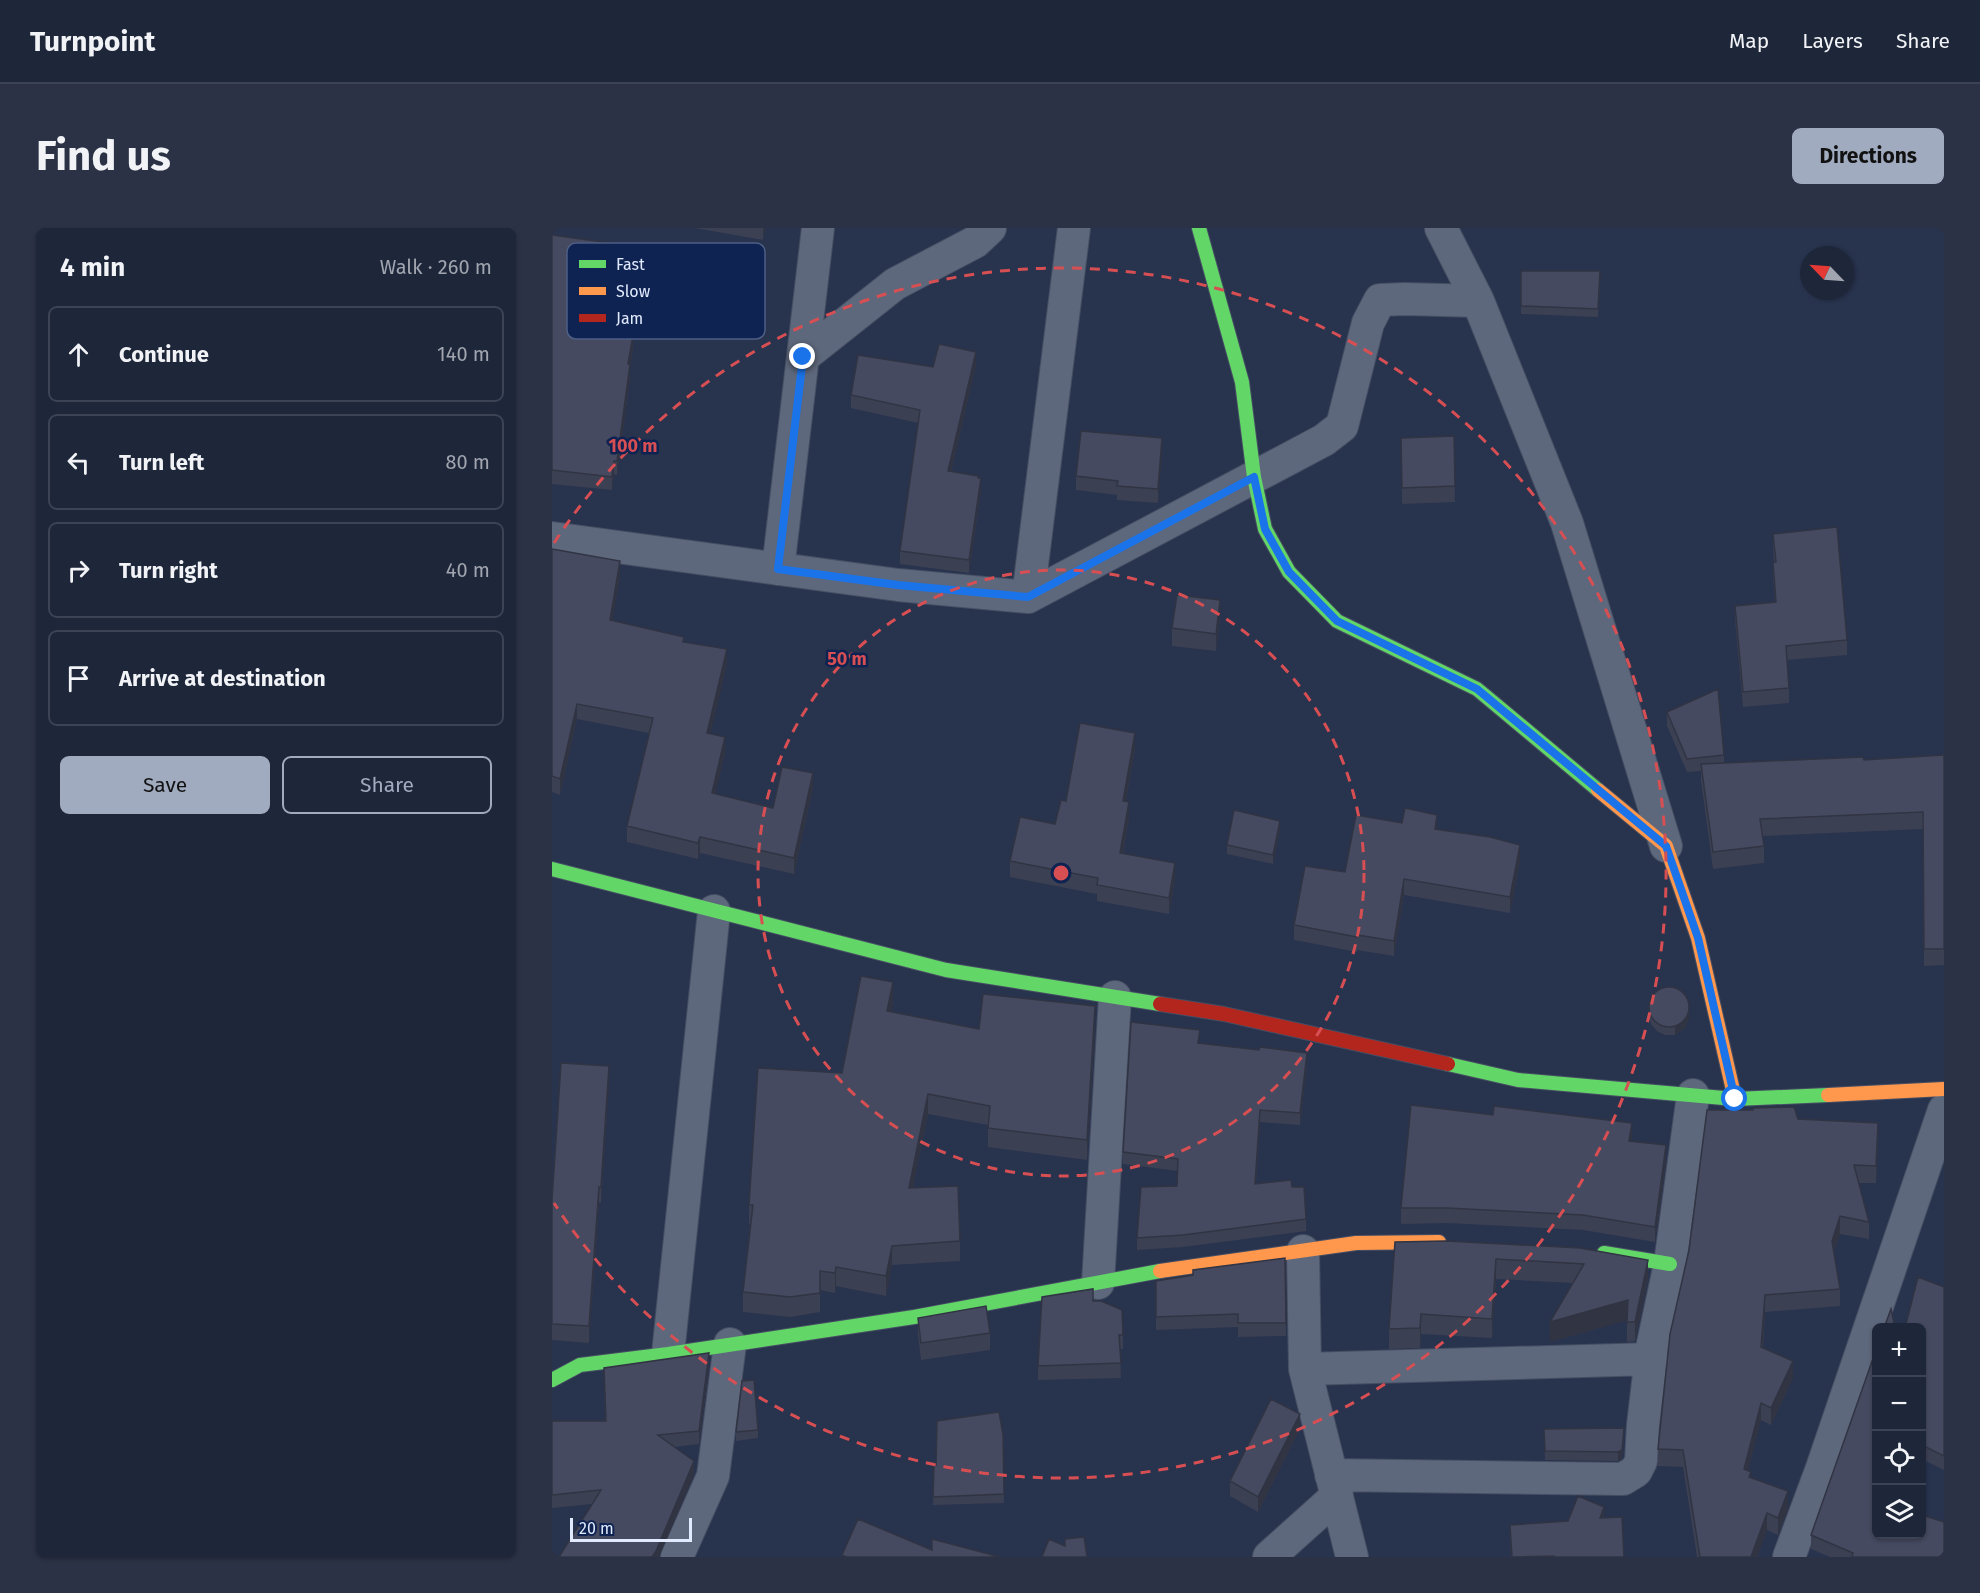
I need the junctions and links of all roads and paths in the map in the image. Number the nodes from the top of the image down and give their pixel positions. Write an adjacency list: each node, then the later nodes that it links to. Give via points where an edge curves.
1 (818, 228): 7 (street)
2 (990, 228): 7 (street, via 975,242 895,284)
3 (1074, 228): 11 (street)
4 (1199, 228): 8 (street, via 1242,382)
5 (1441, 228): 6 (street)
6 (1478, 301): 8 (street, via 1380,300 1368,323 1342,426 1324,440); 12 (street, via 1567,523)
7 (803, 357): 10 (street)
8 (1254, 477): 11 (street); 12 (street, via 1265,529 1289,572 1337,621 1477,689)
9 (552, 538): 10 (street)
10 (778, 569): 11 (street)
11 (1028, 597)
12 (1666, 846): 18 (street, via 1698,938)
13 (552, 869): 14 (street)
14 (714, 911): 15 (street, via 945,970); 26 (street)
15 (1115, 997): 17 (street, via 1224,1014 1518,1080); 24 (street)
16 (1944, 1089): 18 (street)
17 (1693, 1095): 18 (street); 23 (street)
18 (1735, 1099)
19 (1944, 1110): 34 (street)
20 (1457, 1242): 21 (street, via 1356,1244)
21 (1303, 1251): 24 (street, via 1191,1265); 28 (street)
22 (1593, 1251): 23 (street)
23 (1670, 1264): 27 (street)
24 (1098, 1283): 25 (street, via 914,1317)
25 (730, 1344): 26 (street); 31 (street, via 713,1476)
26 (668, 1354): 29 (street, via 580,1365)
27 (1652, 1359): 28 (street); 30 (street, via 1641,1461 1636,1471 1623,1479)
28 (1305, 1369): 30 (street)
29 (552, 1380)
30 (1334, 1486): 32 (street); 33 (street)
31 (677, 1557)
32 (1269, 1557)
33 (1352, 1557)
34 (1789, 1557)

